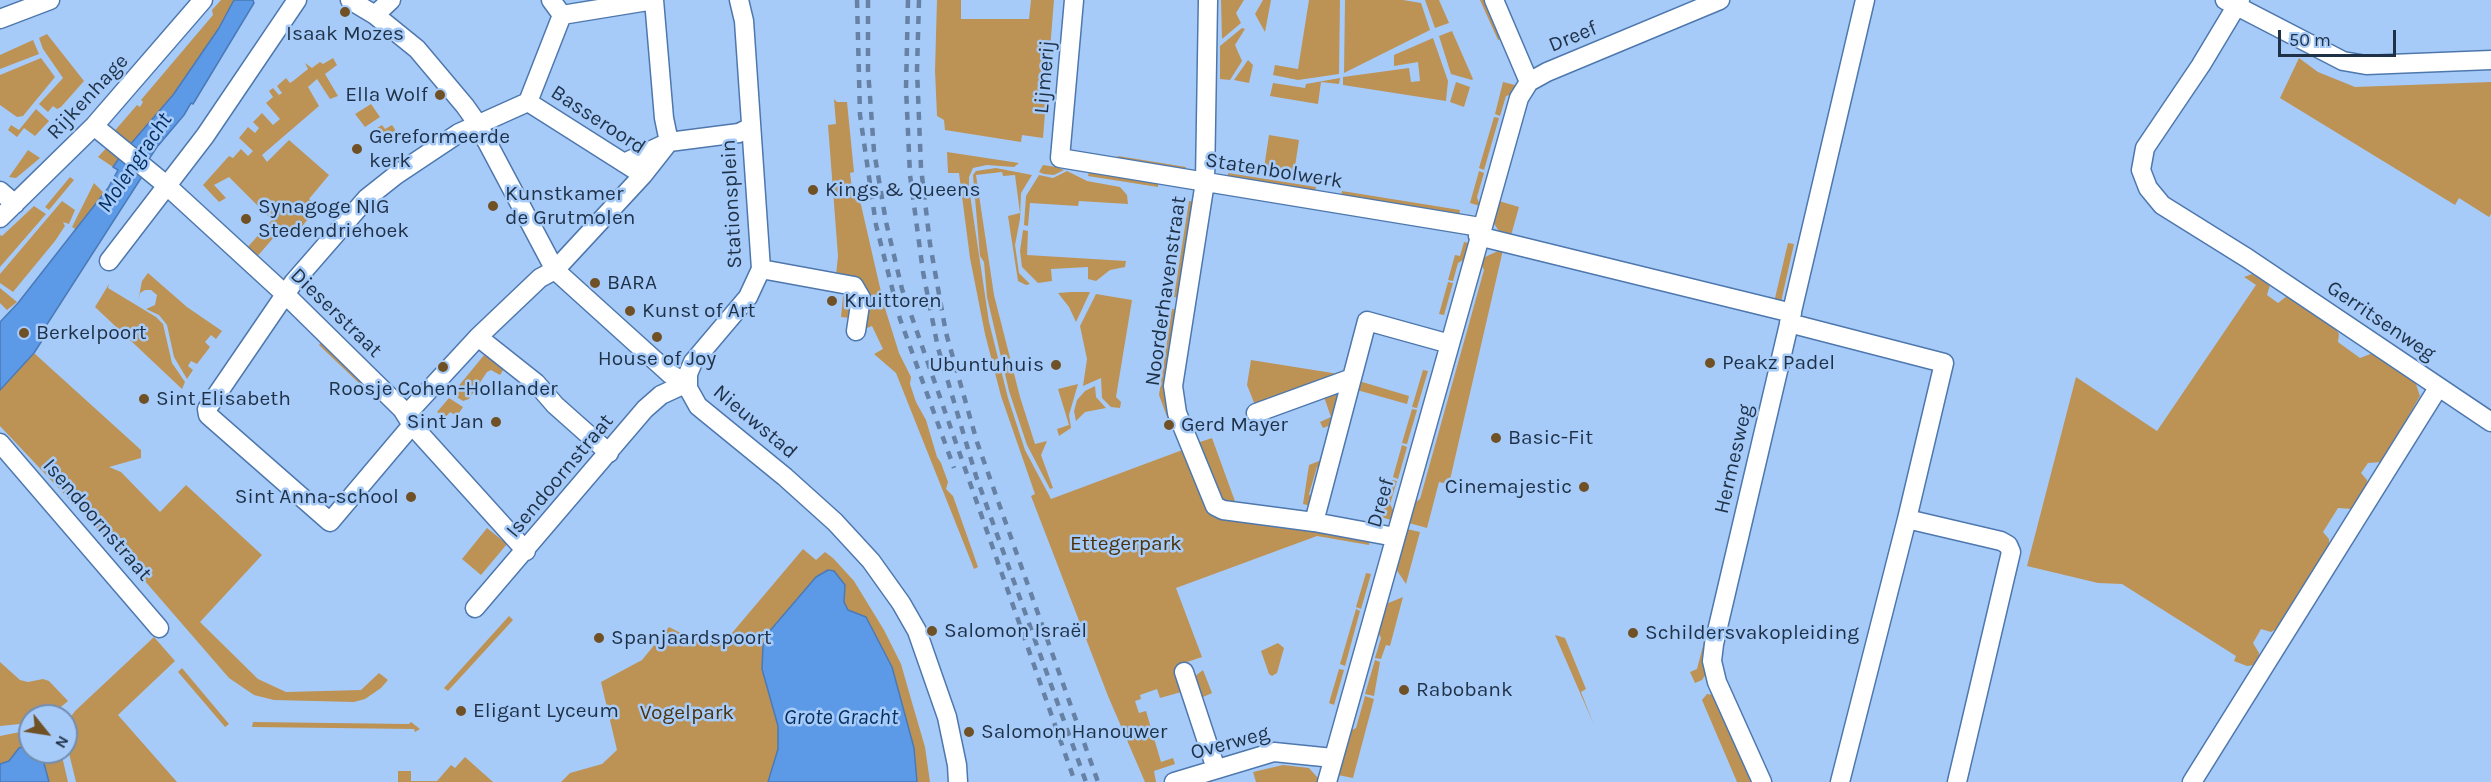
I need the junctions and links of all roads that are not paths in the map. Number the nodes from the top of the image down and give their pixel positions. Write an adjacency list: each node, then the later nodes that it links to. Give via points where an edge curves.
1 (50, 0): 17 (street)
2 (203, 0): 22 (street, Rijkenhage)
3 (297, 0): 29 (street, via 205,136)
4 (351, 0): 15 (street, Nieuwstad)
5 (391, 0): 15 (street)
6 (551, 0): 16 (street)
7 (739, 0): 23 (street, Stationsplein, via 744,21)
8 (1074, 0): 25 (street, Lijmerij)
9 (1208, 0): 28 (street, Noorderhavenstraat)
10 (1494, 0): 19 (street)
11 (1720, 0): 19 (street, Dreef)
12 (1865, 0): 38 (street, Hermesweg)
13 (2234, 2): 18 (street, via 2343,62 2366,65); 44 (street, Gerritsenweg, via 2201,65 2145,148 2141,170 2148,188 2162,205)
14 (655, 5): 16 (street); 24 (street)
15 (375, 15): 21 (street, Nieuwstad, via 417,49)
16 (562, 15): 20 (street)
17 (0, 19)
18 (2491, 60)
19 (1529, 82): 33 (street, Dreef, via 1518,98)
20 (528, 102): 21 (street); 26 (street, Basseroord)
21 (477, 123): 35 (street, Nieuwstad); 37 (street, via 367,198)
22 (94, 126): 29 (street, Dieserstraat); 31 (street, Rijkenhage)
23 (751, 127): 24 (street, via 739,134); 36 (street, Stationsplein)
24 (669, 142): 26 (street); 27 (street)
25 (1060, 158): 28 (street, Statenbolwerk)
26 (624, 162): 27 (street, Basseroord)
27 (643, 175): 35 (street)
28 (1205, 182): 33 (street, Statenbolwerk); 51 (street, Noorderhavenstraat, via 1173,386 1177,413 1215,506)
29 (165, 184): 34 (street); 37 (street, Dieserstraat)
30 (0, 192): 31 (street)
31 (15, 204): 32 (street, Rijkenhage)
32 (0, 218)
33 (1479, 232): 38 (street); 41 (street, Dreef)
34 (109, 261)
35 (555, 270): 40 (street, via 540,278); 43 (street, Nieuwstad, via 670,374)
36 (767, 270): 39 (street, via 854,286 861,298); 43 (street, Stationsplein, via 693,362)
37 (286, 295): 46 (street, Dieserstraat); 46 (street, via 210,401 208,414 330,522)
38 (1791, 318): 50 (street, via 1944,363); 62 (street, Hermesweg, via 1712,661 1717,682)
39 (856, 331)
40 (478, 337): 46 (street); 49 (street, via 536,383)
41 (1450, 344): 42 (street, via 1367,321); 52 (street, Dreef)
42 (1352, 378): 45 (street); 51 (street)
43 (687, 383): 49 (street, Isendoornstraat, via 652,403); 59 (street, Nieuwstad, via 689,394 698,405 835,522 872,561 901,603 916,632 947,717)
44 (2439, 388): 47 (street); 65 (street, Gerritsenweg)
45 (1256, 413)
46 (409, 420): 53 (street, Dieserstraat)
47 (2491, 422)
48 (0, 442): 55 (street, Isendoornstraat)
49 (609, 453): 53 (street, Isendoornstraat)
50 (1907, 519): 63 (street); 64 (street, via 2001,541 2011,552)
51 (1314, 522): 52 (street, Noorderhavenstraat)
52 (1395, 537): 57 (street, Dreef)
53 (526, 551): 54 (street, Isendoornstraat)
54 (475, 608)
55 (159, 628)
56 (1184, 672): 58 (street)
57 (1334, 758): 58 (street, Overweg, via 1274,752); 61 (street, Dreef)
58 (1216, 769): 60 (street, Overweg)
59 (958, 782)
60 (1174, 782)
61 (1328, 782)
62 (1762, 782)
63 (1840, 782)
64 (1957, 782)
65 (2193, 782)

